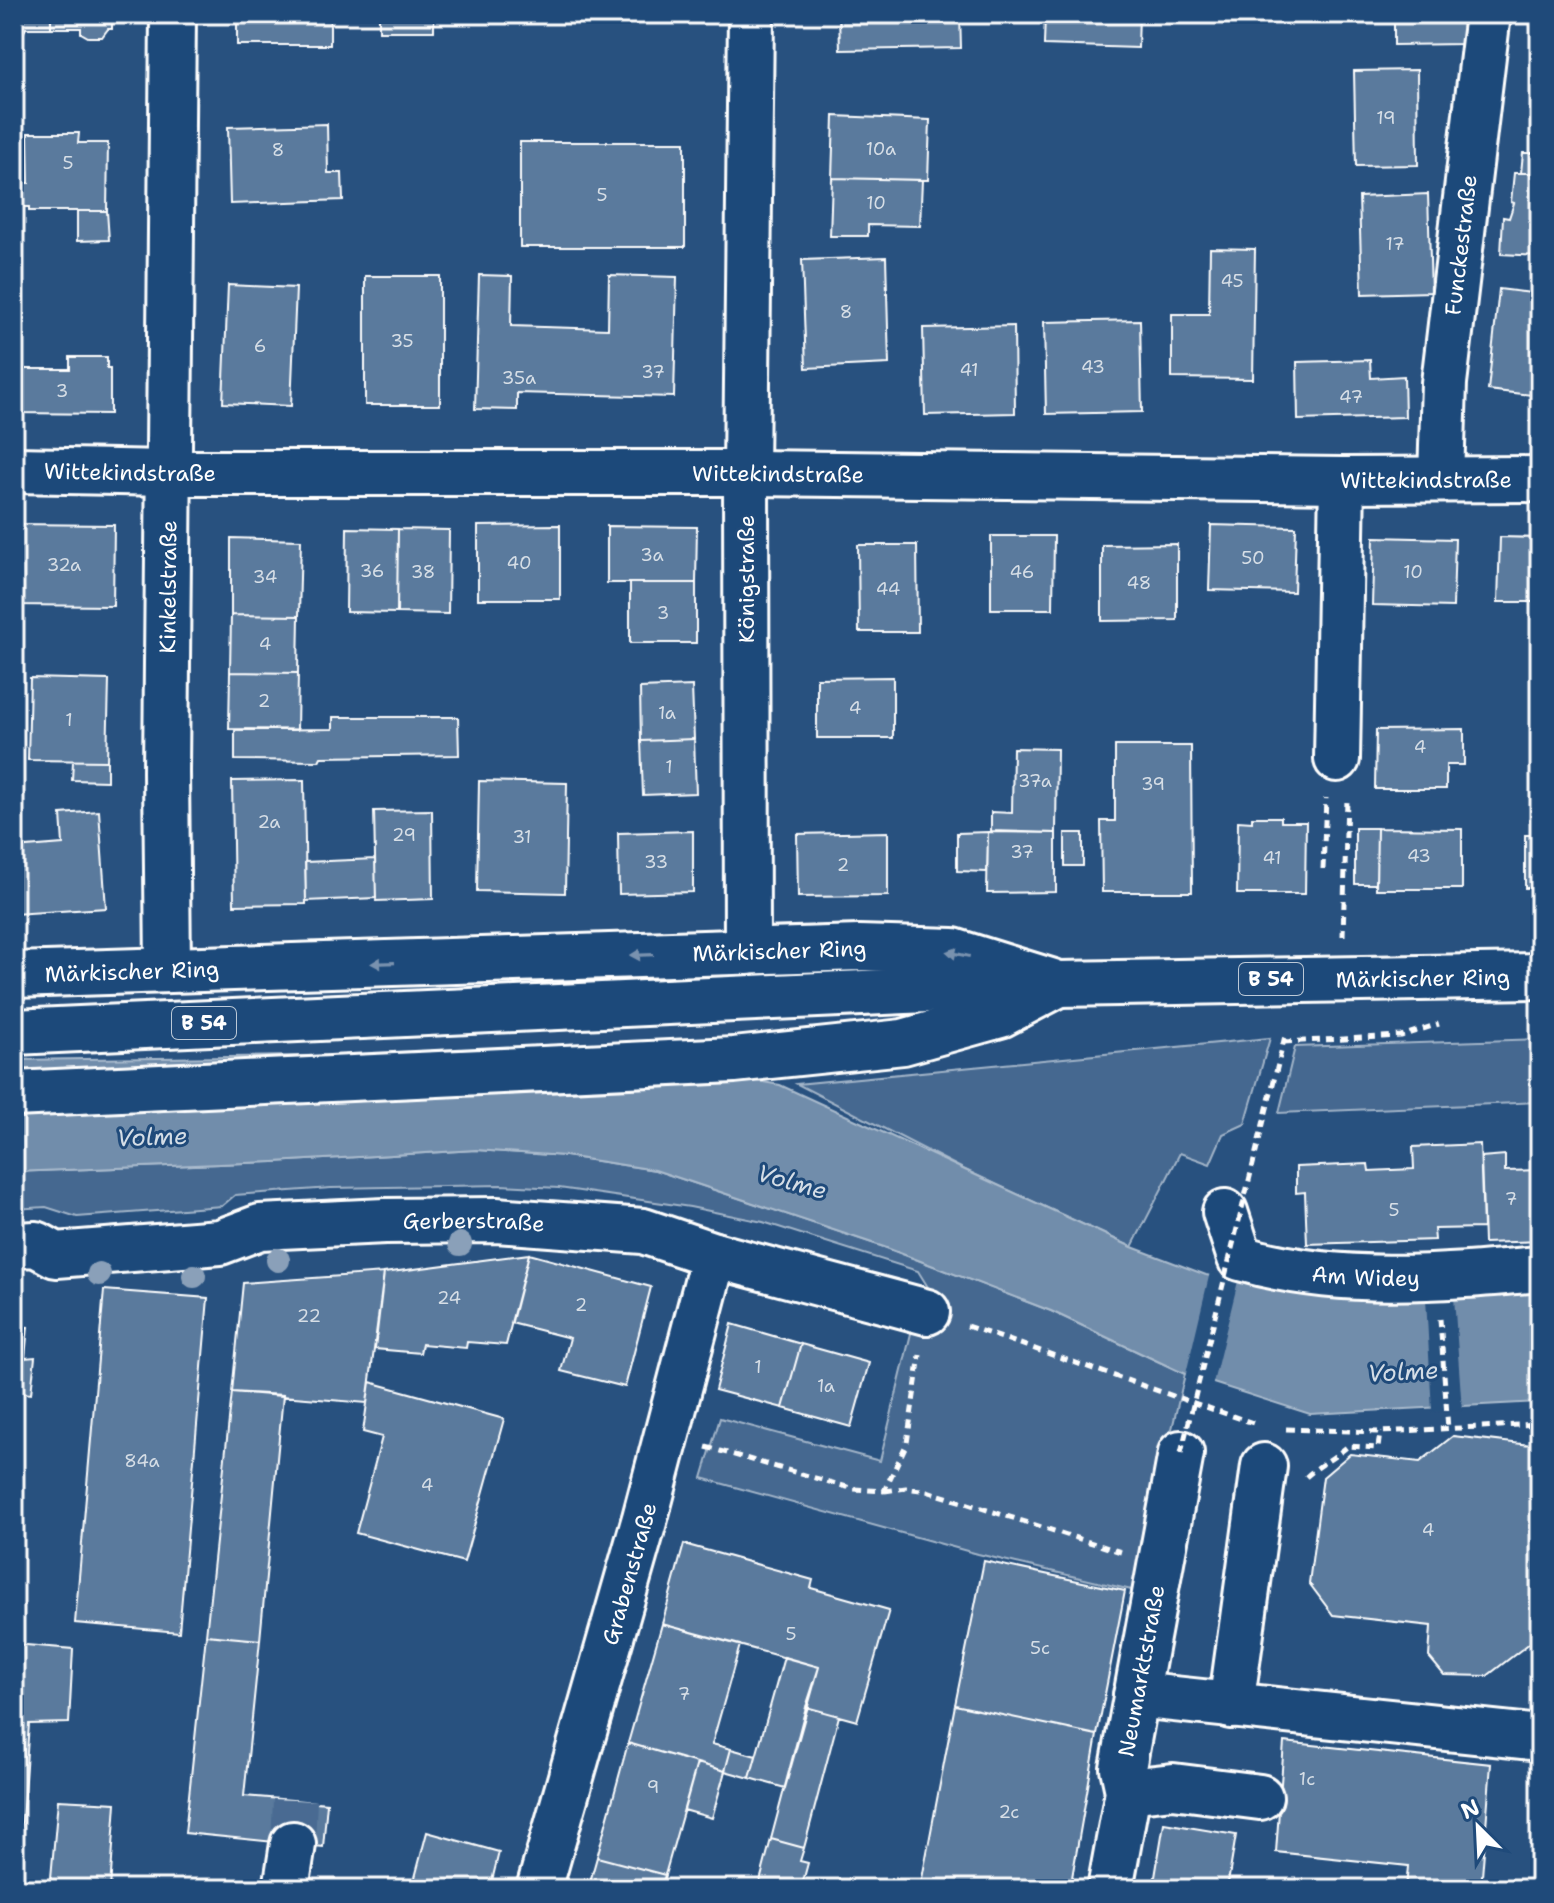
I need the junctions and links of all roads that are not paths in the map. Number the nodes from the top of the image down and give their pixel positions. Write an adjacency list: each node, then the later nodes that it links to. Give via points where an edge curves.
1 (173, 14): 5 (street, Kinkelstraße)
2 (751, 14): 6 (street, Königstraße)
3 (1488, 14): 7 (street, Funckestraße, via 1444,383)
4 (14, 470): 5 (street, Wittekindstraße)
5 (169, 473): 6 (street, Wittekindstraße); 12 (street, Kinkelstraße)
6 (746, 473): 9 (street, Wittekindstraße); 11 (street, Königstraße)
7 (1441, 478): 8 (street, Wittekindstraße); 9 (street, Wittekindstraße)
8 (1540, 479)
9 (1342, 480): 10 (street)
10 (1337, 759)
11 (747, 952): 12 (street, Märkischer Ring, one-way to 12); 15 (street, Märkischer Ring, one-way to 11, via 953,951)
12 (168, 969): 13 (street, Märkischer Ring)
13 (14, 975)
14 (1540, 976): 15 (street, Märkischer Ring / B 54)
15 (1059, 984): 16 (street, B 54); 17 (street, via 1000,1015 903,1042 734,1060)
16 (14, 1032)
17 (14, 1094)
18 (1225, 1212): 21 (street, Am Widey, via 1240,1258 1263,1265 1342,1278 1438,1278)
19 (14, 1245): 20 (street, Gerberstraße, via 36,1244 56,1255 220,1242 260,1227 496,1220 643,1231)
20 (714, 1255): 22 (street, Gerberstraße); 30 (street, Grabenstraße)
21 (1540, 1269)
22 (927, 1312)
23 (1268, 1440): 26 (street)
24 (1181, 1453): 25 (street, Neumarktstraße)
25 (1136, 1695): 26 (street); 28 (street, Neumarktstraße, via 1123,1768)
26 (1231, 1706): 27 (street)
27 (1540, 1738)
28 (1128, 1791): 29 (street, via 1173,1786); 31 (street, Neumarktstraße)
29 (1260, 1797)
30 (539, 1889)
31 (1110, 1889)

